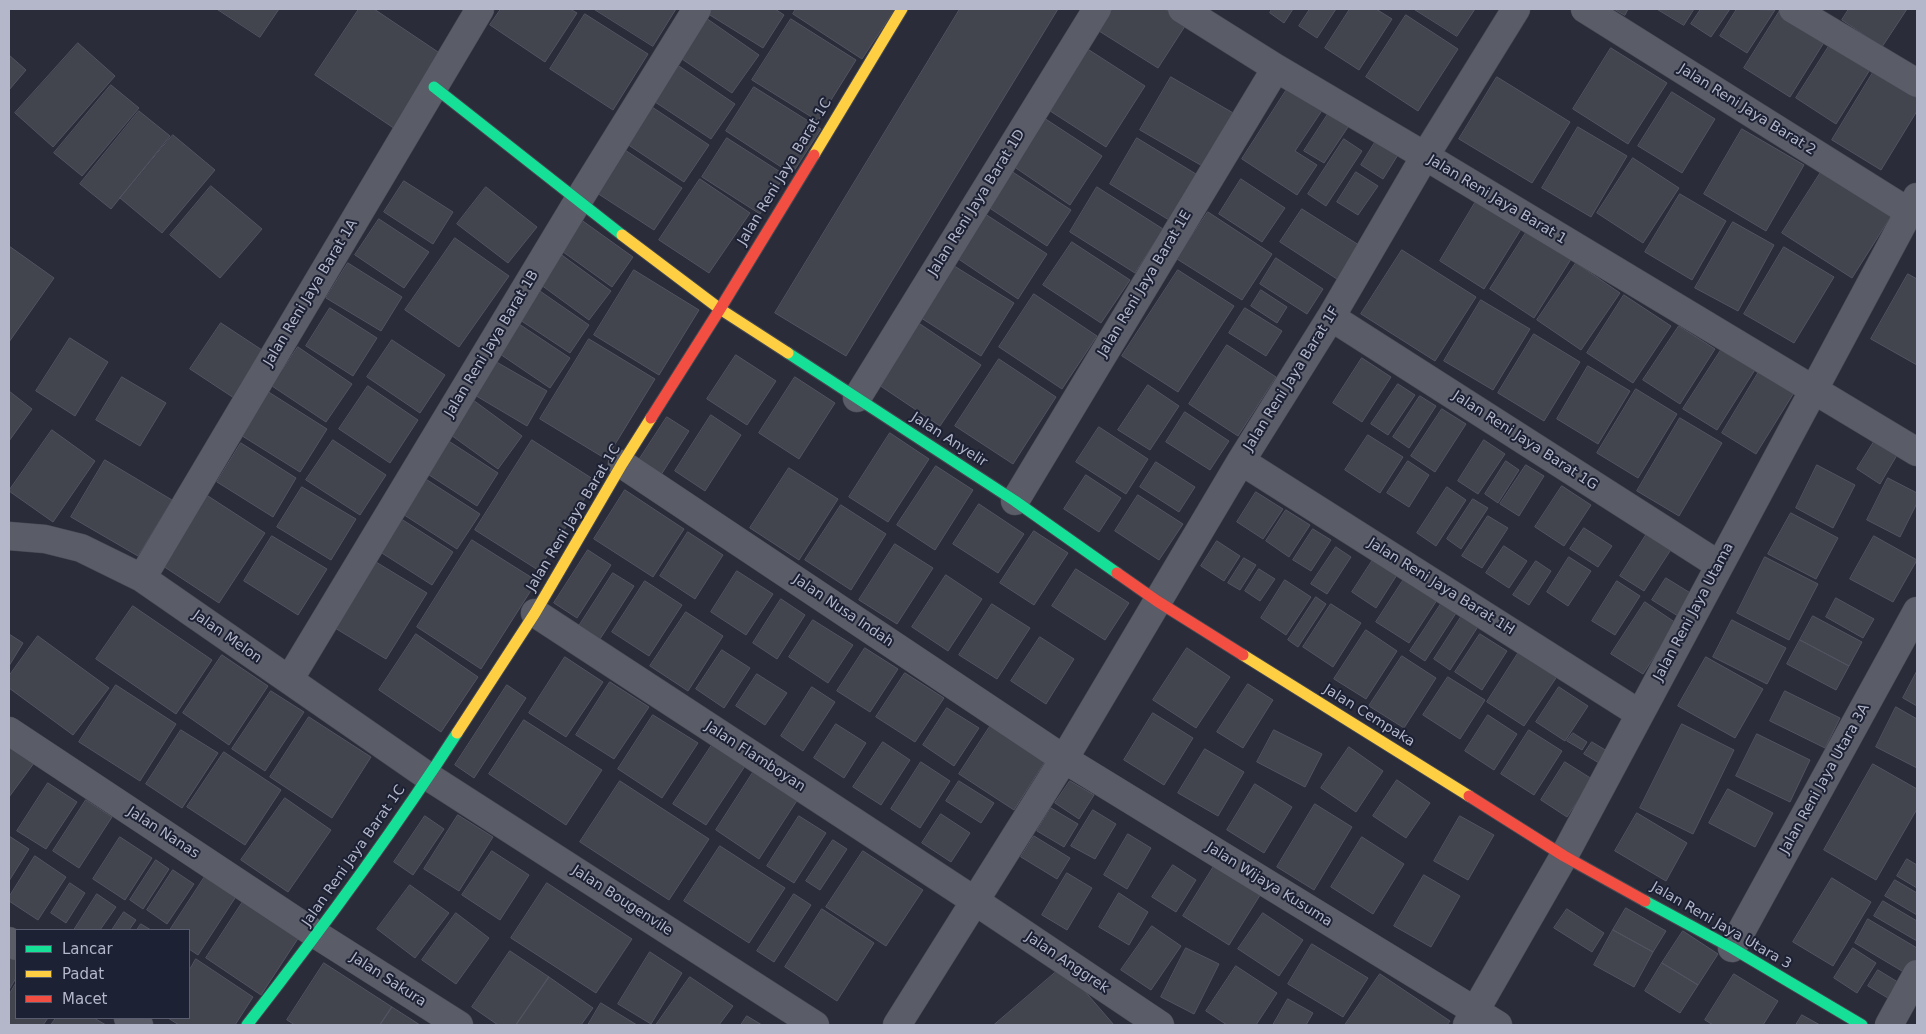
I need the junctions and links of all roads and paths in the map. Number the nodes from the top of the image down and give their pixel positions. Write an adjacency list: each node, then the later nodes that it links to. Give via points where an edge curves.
1 (480, 9): 11 (street, Jalan Reni Jaya Barat 1A)
2 (697, 9): 13 (street, Jalan Reni Jaya Barat 1B)
3 (902, 9): 15 (street, Jalan Reni Jaya Barat 1C)
4 (1097, 9): 18 (street, Jalan Reni Jaya Barat 1D)
5 (1182, 9): 9 (street, Jalan Reni Jaya Barat 1)
6 (1516, 9): 12 (street, Jalan Reni Jaya Barat 1F)
7 (1585, 9): 14 (street, Jalan Reni Jaya Barat 2)
8 (1793, 9): 10 (street)
9 (1276, 68): 12 (street, Jalan Reni Jaya Barat 1); 22 (street, Jalan Reni Jaya Barat 1E)
10 (1917, 83)
11 (434, 87): 13 (street, Jalan Anyelir); 25 (street, Jalan Reni Jaya Barat 1A)
12 (1425, 156): 16 (street, Jalan Reni Jaya Barat 1F); 17 (street, Jalan Reni Jaya Barat 1)
13 (578, 201): 15 (street, Jalan Anyelir); 29 (street, Jalan Reni Jaya Barat 1B)
14 (1913, 204): 17 (street, Jalan Reni Jaya Utama)
15 (720, 309): 18 (street, Jalan Anyelir); 21 (street, Jalan Reni Jaya Barat 1C)
16 (1331, 317): 20 (street, Jalan Reni Jaya Barat 1F); 24 (street, Jalan Reni Jaya Barat 1G)
17 (1813, 390): 19 (street, Jalan Reni Jaya Barat 1); 24 (street, Jalan Reni Jaya Utama)
18 (858, 398): 22 (street, Jalan Anyelir)
19 (1917, 452)
20 (1241, 461): 26 (street, Jalan Reni Jaya Barat 1F); 30 (street, Jalan Reni Jaya Barat 1H)
21 (622, 464): 28 (street, Jalan Reni Jaya Barat 1C); 32 (street, Jalan Nusa Indah)
22 (1014, 501): 26 (street, Jalan Anyelir)
23 (9, 536): 25 (street, Jalan Melon, via 81,548)
24 (1719, 565): 30 (street, Jalan Reni Jaya Utama)
25 (142, 578): 29 (street, Jalan Melon)
26 (1157, 601): 32 (street, Jalan Reni Jaya Barat 1F); 34 (street, Jalan Cempaka)
27 (1917, 611): 37 (street, Jalan Reni Jaya Utara 3A)
28 (535, 613): 33 (street, Jalan Reni Jaya Barat 1C); 35 (street, Jalan Flamboyan)
29 (289, 680): 33 (street, Jalan Melon)
30 (1640, 714): 34 (street, Jalan Reni Jaya Utama)
31 (9, 731): 36 (street, Jalan Nanas)
32 (1064, 759): 35 (street, Jalan Reni Jaya Barat 1F); 39 (street, Jalan Wijaya Kusuma)
33 (429, 776): 36 (street, Jalan Reni Jaya Barat 1C); 42 (street, Jalan Bougenvile)
34 (1564, 856): 37 (street, Jalan Reni Jaya Utara 3); 39 (street, Jalan Reni Jaya Utama)
35 (975, 901): 43 (street, Jalan Reni Jaya Barat 1F); 44 (street, Jalan Anggrek)
36 (317, 935): 40 (street, Jalan Reni Jaya Barat 1C); 41 (street, Jalan Sakura)
37 (1732, 948): 46 (street, Jalan Reni Jaya Utara 3)
38 (1917, 974): 47 (street)
39 (1471, 1018): 45 (street, Jalan Wijaya Kusuma)
40 (246, 1025)
41 (459, 1025)
42 (815, 1025)
43 (897, 1025)
44 (1160, 1025)
45 (1498, 1025)
46 (1862, 1025)
47 (1889, 1025)

